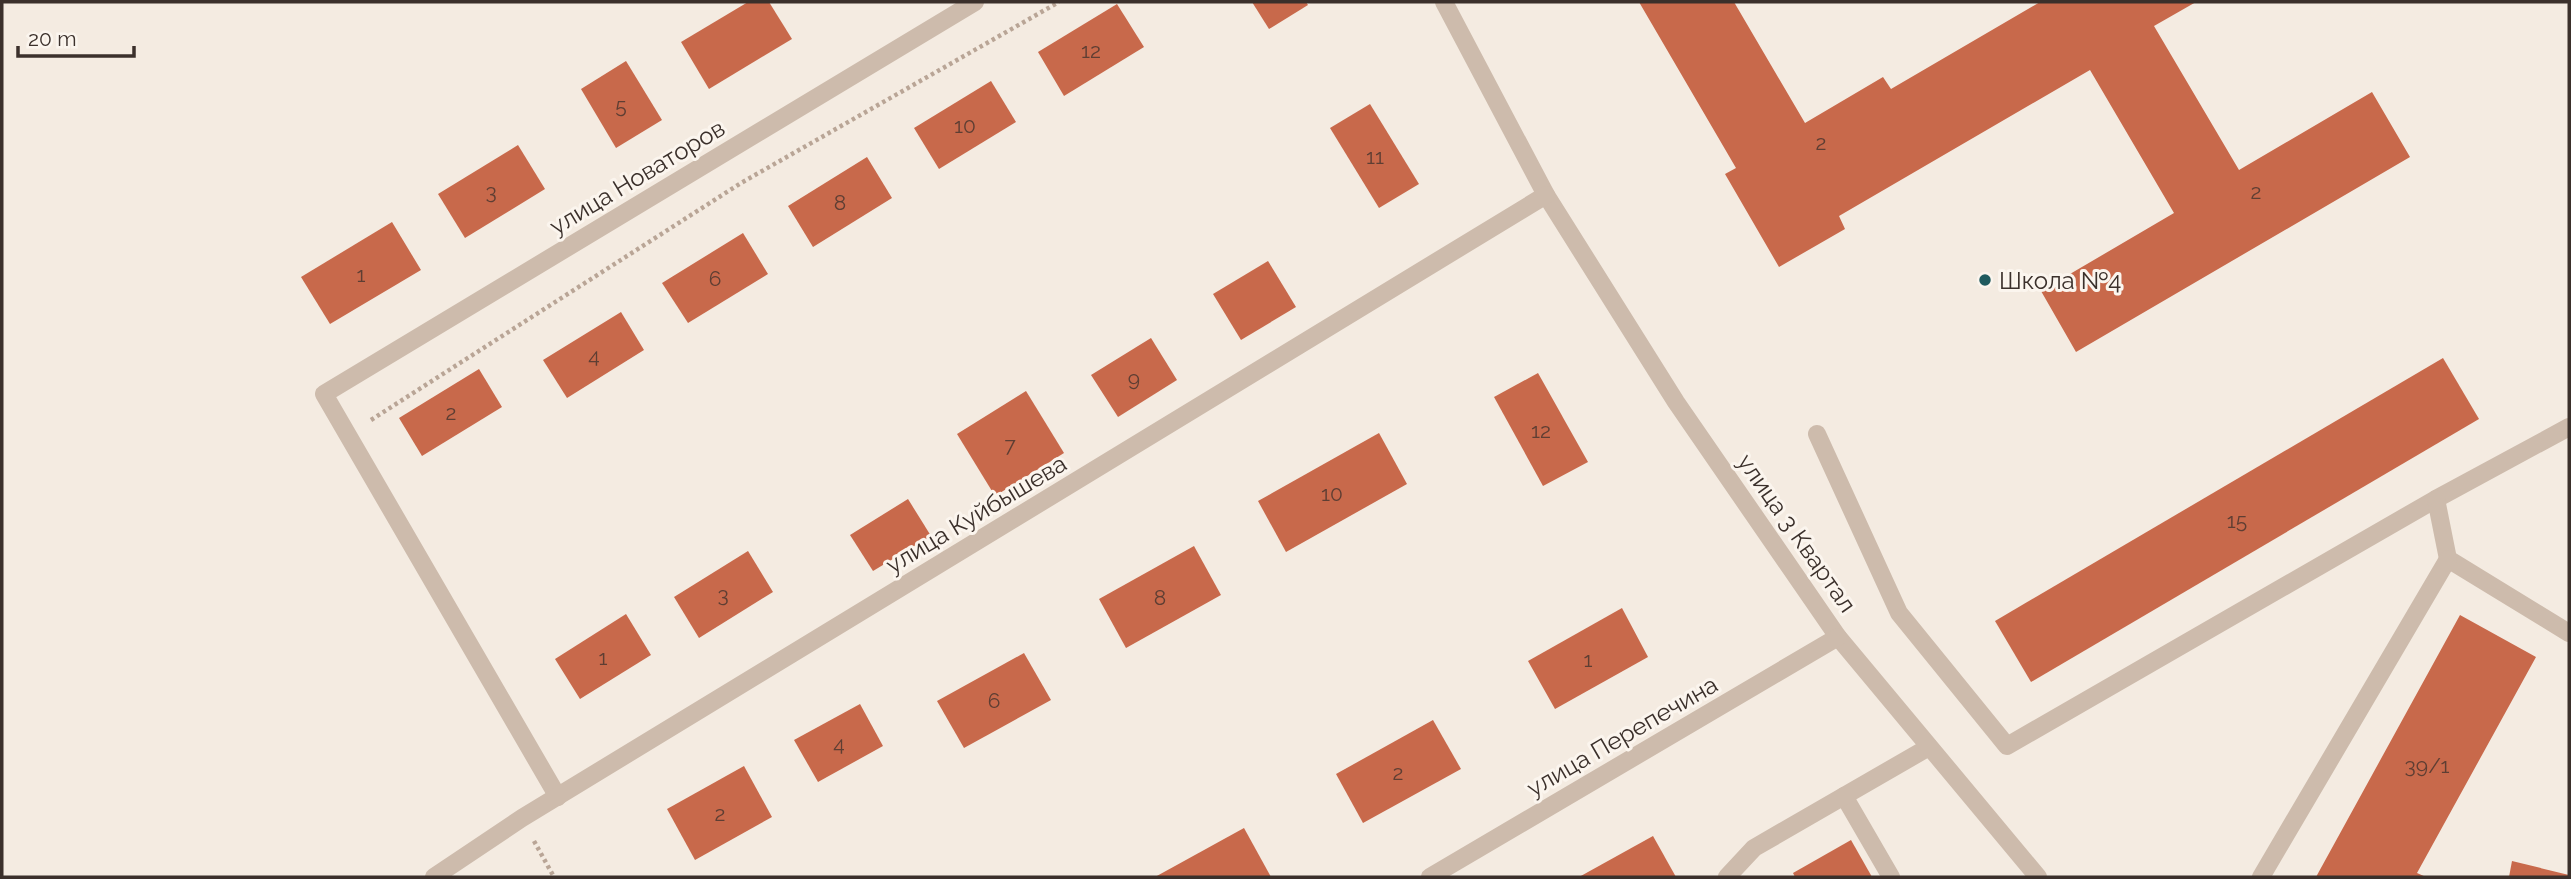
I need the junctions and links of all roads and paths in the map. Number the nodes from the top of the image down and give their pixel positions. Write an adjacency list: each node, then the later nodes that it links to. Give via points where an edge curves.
1 (975, 2): 14 (street, улица Новаторов, via 324,394)
2 (1059, 2): 5 (path, via 741,183)
3 (1444, 2): 4 (street, улица 3 Квартал)
4 (1546, 195): 11 (street, улица 3 Квартал, via 1676,402); 14 (street, улица Куйбышева)
5 (368, 422)
6 (2569, 427): 8 (street)
7 (1817, 434): 8 (street, via 1899,613 2007,746)
8 (2436, 499): 9 (street)
9 (2448, 559): 10 (street); 22 (street)
10 (2569, 633)
11 (1838, 637): 12 (street, улица 3 Квартал); 18 (street, улица Перепечина)
12 (1929, 747): 13 (street); 21 (street, улица 3 Квартал)
13 (1844, 796): 19 (street, via 1755,848); 20 (street)
14 (558, 797): 15 (street, улица Куйбышева)
15 (522, 818): 16 (street, улица Куйбышева); 17 (path)
16 (433, 877)
17 (554, 877)
18 (1430, 877)
19 (1727, 877)
20 (1891, 877)
21 (2038, 877)
22 (2262, 877)

